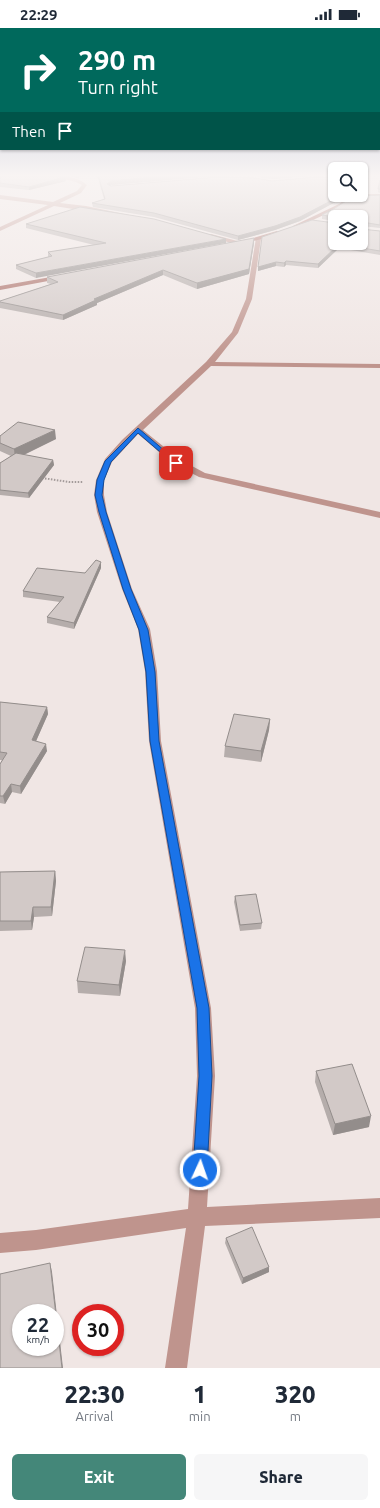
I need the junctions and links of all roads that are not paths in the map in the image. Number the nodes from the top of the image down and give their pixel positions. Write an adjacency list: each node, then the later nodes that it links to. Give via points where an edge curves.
1 (219, 238): 4 (street)
2 (262, 238): 3 (street)
3 (258, 239): 4 (street); 8 (street, via 249,298 235,333)
4 (239, 243): 5 (street)
5 (220, 246)
6 (65, 276): 7 (street)
7 (0, 288)
8 (209, 364): 9 (street); 10 (street)
9 (380, 366)
10 (138, 430): 11 (street, via 176,463 196,473); 13 (street, via 108,461 100,480 99,495 127,589 144,630 151,672 155,741 203,1008 206,1076)
11 (380, 516)
12 (380, 1208): 13 (street)
13 (197, 1217): 14 (street); 15 (street)
14 (0, 1244)
15 (176, 1368)

